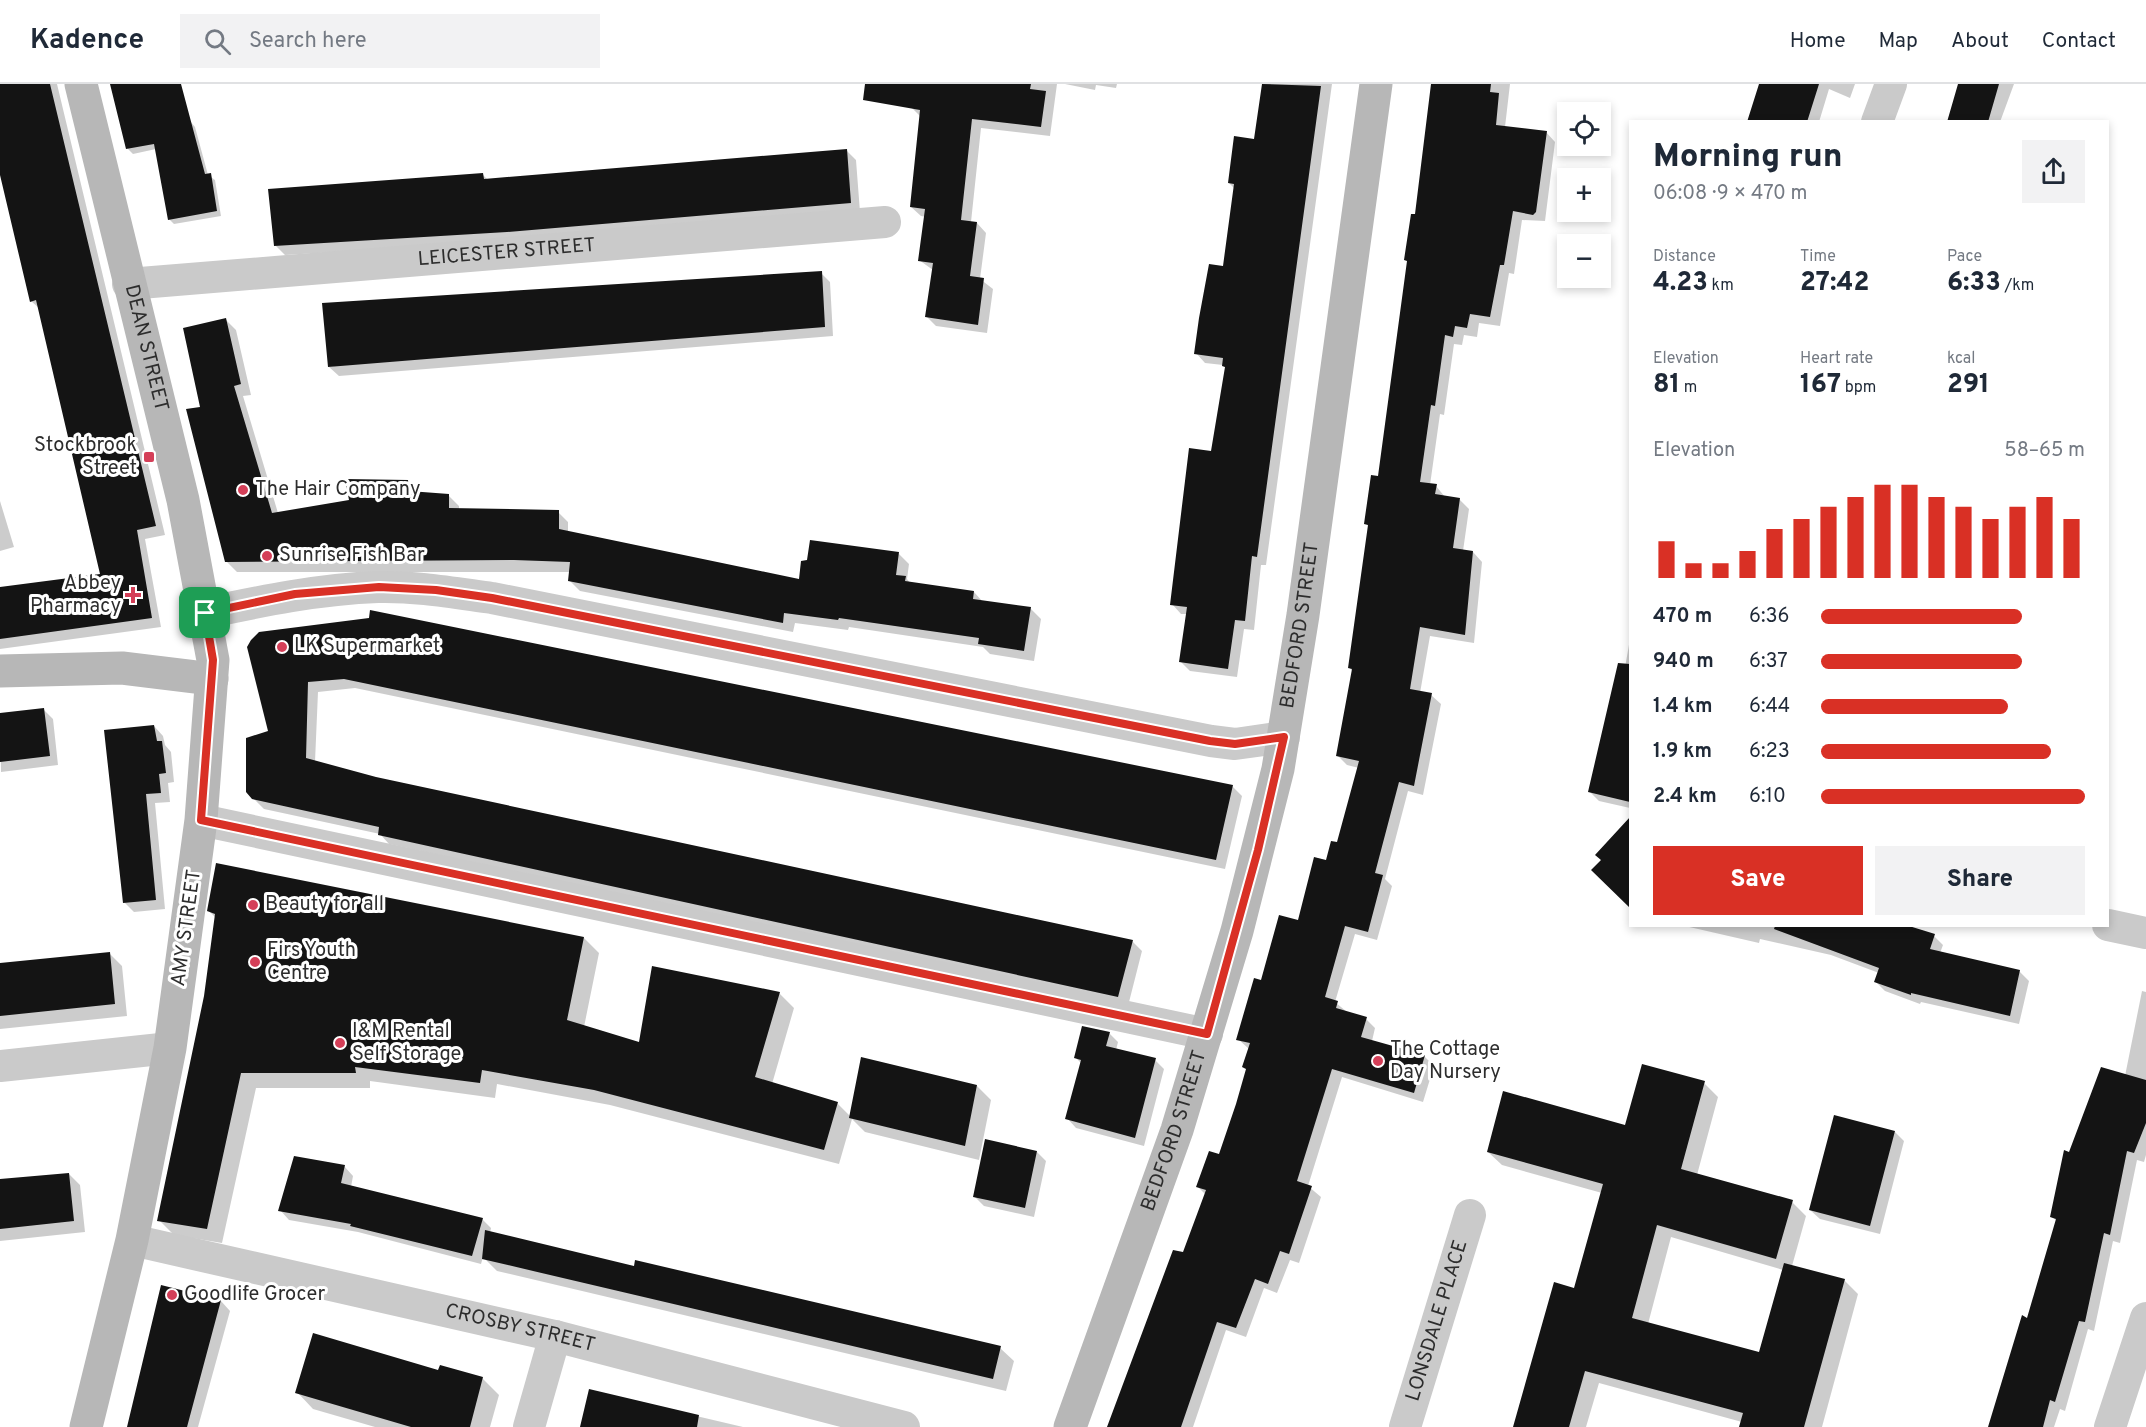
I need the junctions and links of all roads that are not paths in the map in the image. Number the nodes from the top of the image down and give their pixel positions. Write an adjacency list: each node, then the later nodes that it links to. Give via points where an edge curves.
1 (81, 84): 6 (street, DEAN STREET)
2 (1376, 84): 10 (street, BEDFORD STREET)
3 (1891, 84): 4 (street)
4 (1878, 120)
5 (885, 222): 6 (street, LEICESTER STREET)
6 (128, 284): 7 (street, DEAN STREET, via 183,500)
7 (205, 613): 9 (street, AMY STREET); 10 (street, via 295,594 379,587 436,590 1210,741 1235,744)
8 (0, 671): 9 (street, via 122,668)
9 (212, 679): 11 (street, AMY STREET)
10 (1284, 737): 14 (street, BEDFORD STREET, via 1256,862)
11 (201, 820): 14 (street); 15 (street, AMY STREET)
12 (2109, 925): 13 (street)
13 (2146, 933)
14 (1207, 1034): 24 (street, BEDFORD STREET, via 1148,1216)
15 (170, 1048): 16 (street); 18 (street, AMY STREET)
16 (0, 1066)
17 (1470, 1215): 25 (street, LONSDALE PLACE)
18 (132, 1240): 20 (street, CROSBY STREET); 21 (street, AMY STREET)
19 (2146, 1318): 26 (street)
20 (555, 1336): 22 (street); 23 (street, CROSBY STREET)
21 (86, 1427)
22 (529, 1427)
23 (904, 1427)
24 (1070, 1427)
25 (1405, 1427)
26 (2110, 1427)

